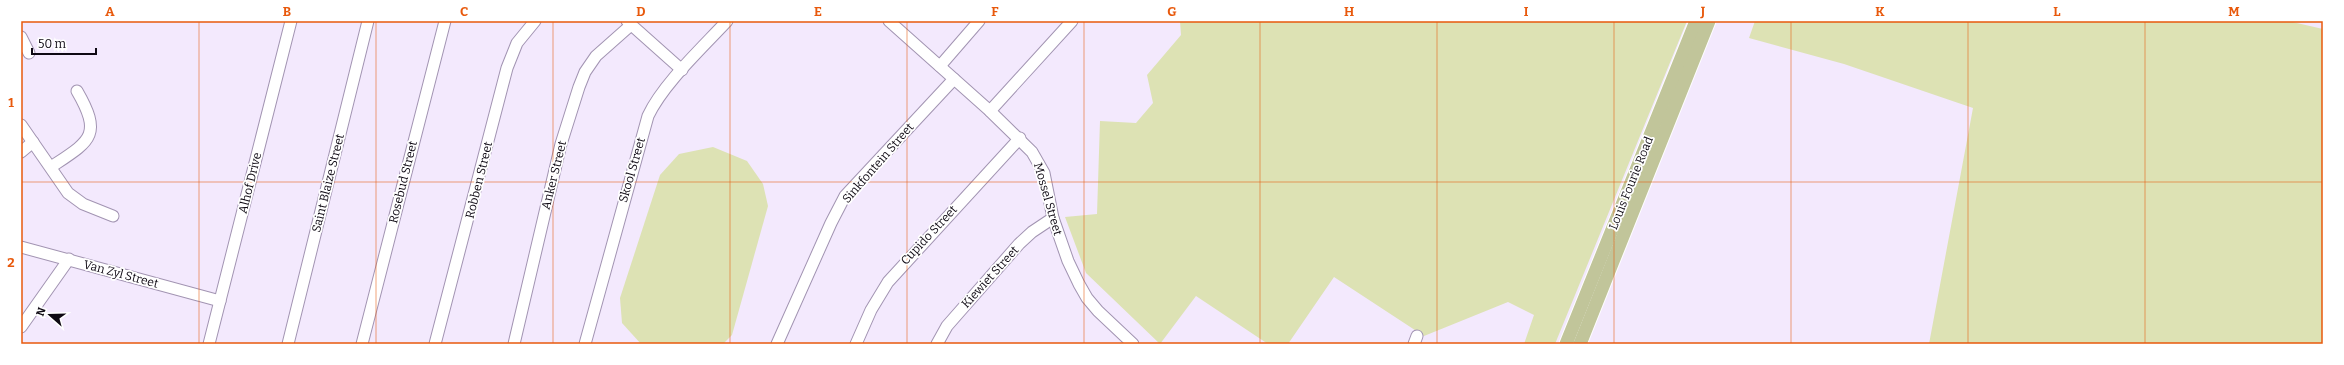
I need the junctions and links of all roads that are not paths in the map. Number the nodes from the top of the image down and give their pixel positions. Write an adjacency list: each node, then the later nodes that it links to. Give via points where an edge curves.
1 (291, 21): 28 (street, Alhof Drive)
2 (368, 21): 31 (street, Saint Blaize Street)
3 (445, 21): 32 (street, Rosebud Street)
4 (534, 21): 33 (street, Robben Street, via 518,43 507,68)
5 (727, 21): 15 (street, Skool Street)
6 (889, 21): 14 (street, Mossel Street)
7 (979, 21): 14 (street)
8 (1072, 21): 18 (street)
9 (1696, 21): 40 (main road, Louis Fourie Road)
10 (1709, 21): 41 (main road, Louis Fourie Road)
11 (629, 23): 15 (street); 34 (street, Anker Street, via 596,56 579,87 561,144)
12 (21, 37): 13 (street)
13 (29, 53)
14 (940, 66): 16 (street, Mossel Street)
15 (682, 70): 35 (street, Skool Street, via 648,116)
16 (954, 79): 18 (street, Mossel Street); 36 (street, Sinkfontein Street, via 846,196 828,229)
17 (77, 91): 23 (street, via 90,119 90,134 77,150)
18 (990, 111): 20 (street, Mossel Street)
19 (21, 125): 21 (street)
20 (1020, 138): 25 (street, Mossel Street, via 1039,161 1044,173); 37 (street, Cupido Street, via 888,282 871,310)
21 (33, 142): 22 (street); 23 (street)
22 (21, 152)
23 (51, 167): 24 (street, via 73,198)
24 (113, 216)
25 (1053, 218): 38 (street, Kiewiet Street, via 1019,244 947,326); 39 (street, Mossel Street, via 1068,261 1087,298)
26 (21, 247): 27 (street, Van Zyl Street)
27 (69, 259): 28 (street, Van Zyl Street); 29 (street)
28 (220, 301): 30 (street, Alhof Drive)
29 (21, 327)
30 (209, 344)
31 (288, 344)
32 (362, 344)
33 (435, 344)
34 (514, 344)
35 (585, 344)
36 (777, 344)
37 (856, 344)
38 (937, 344)
39 (1133, 344)
40 (1566, 344)
41 (1580, 344)

